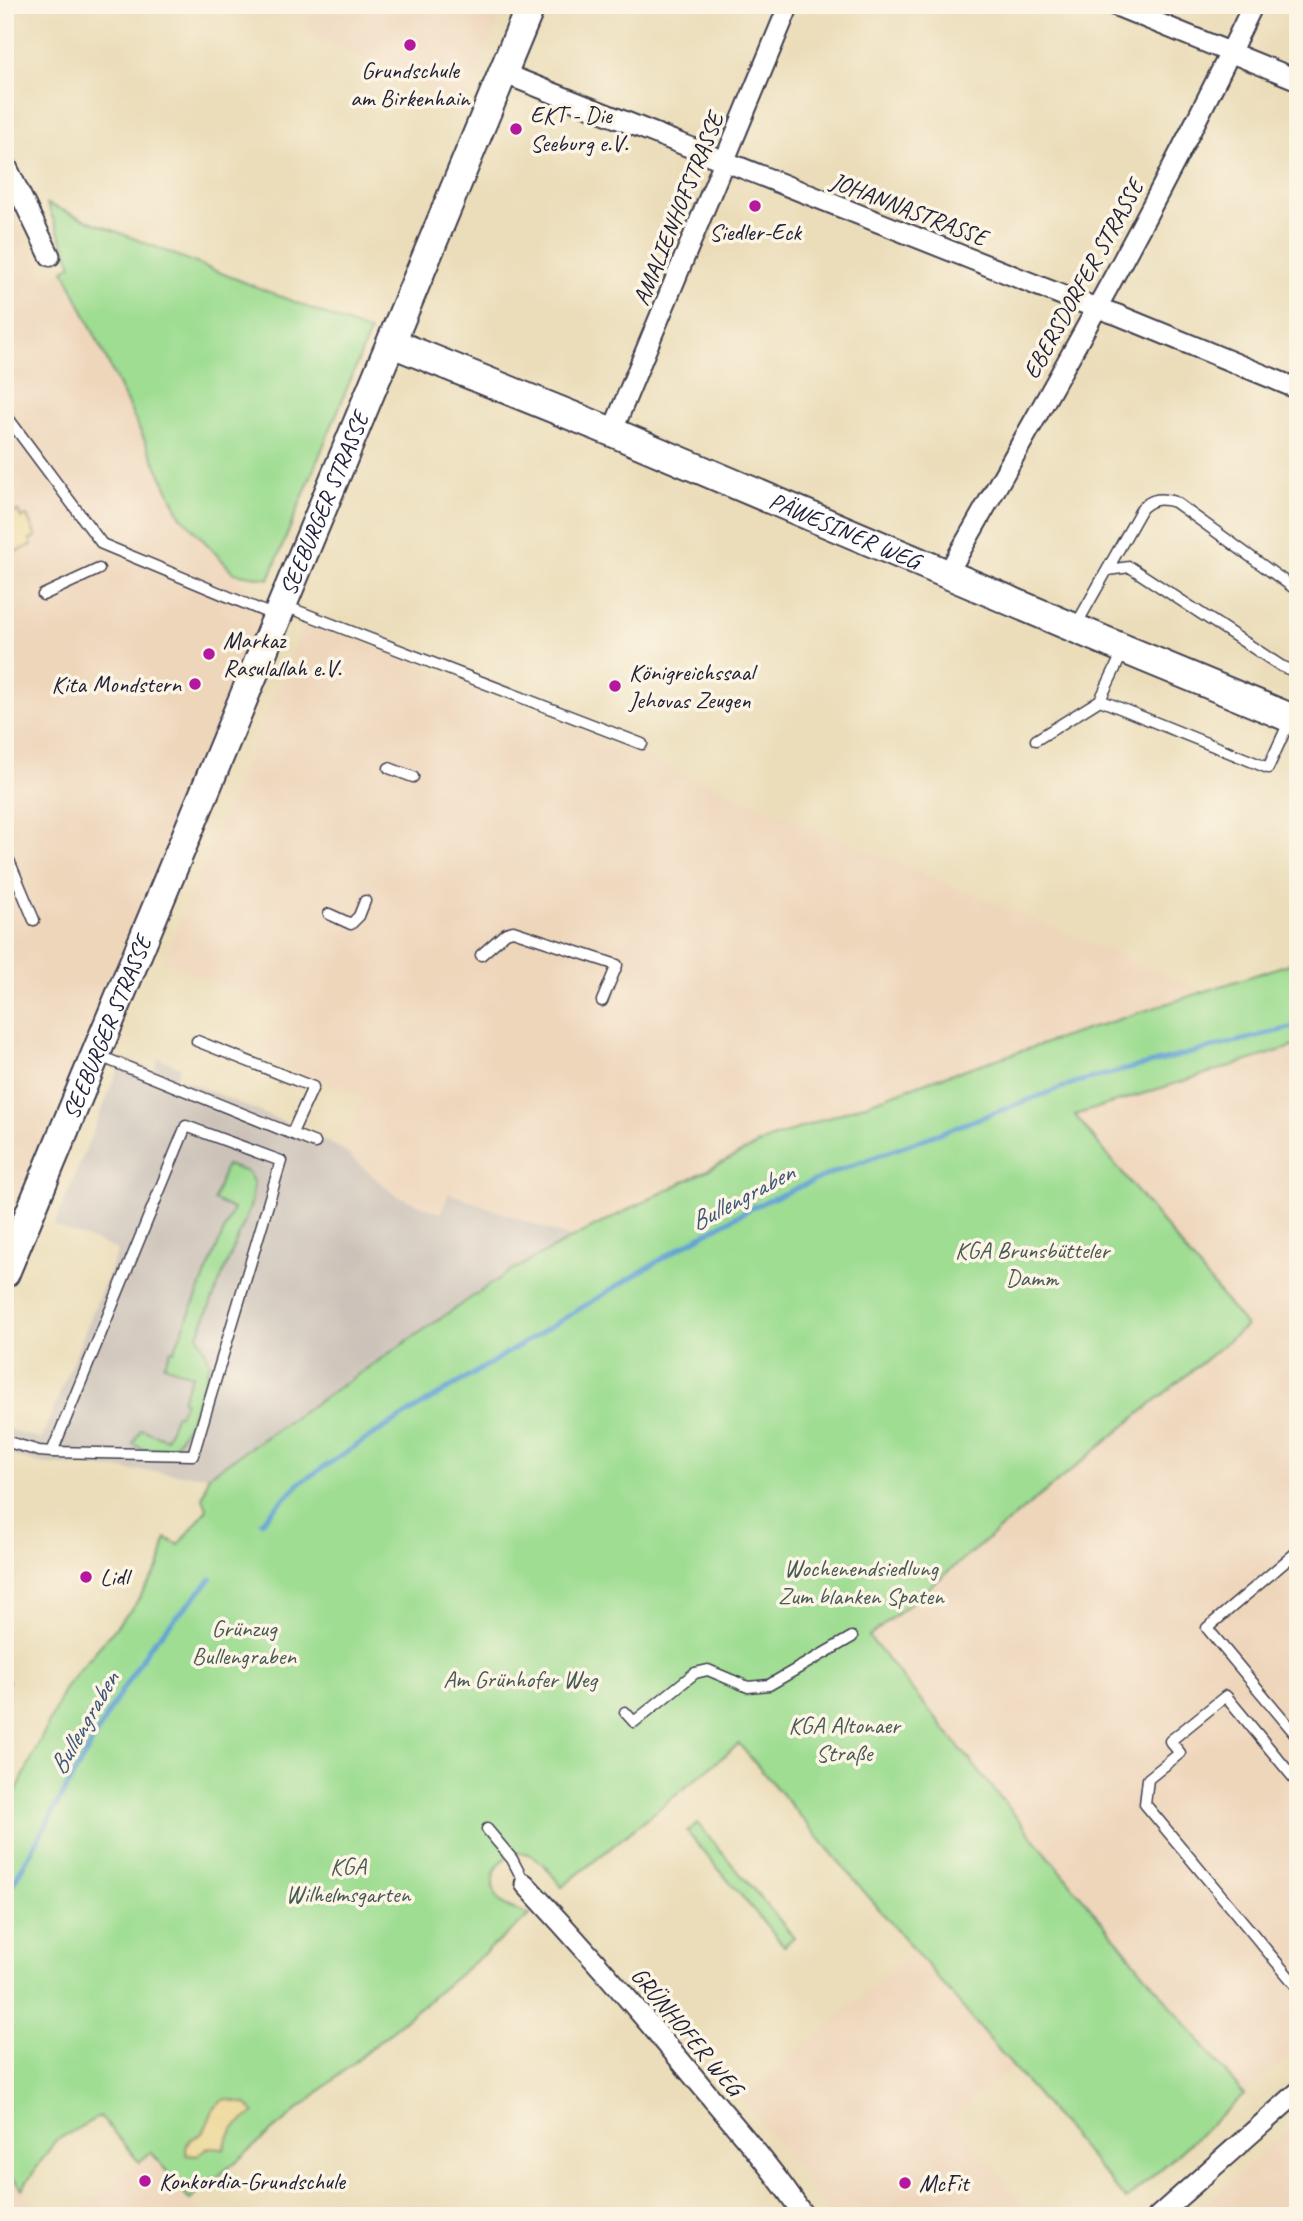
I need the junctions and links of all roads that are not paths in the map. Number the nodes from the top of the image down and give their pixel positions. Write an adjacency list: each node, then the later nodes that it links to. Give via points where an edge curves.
1 (531, 5): 6 (street, SEEBURGER STRASSE)
2 (789, 5): 8 (street, AMALIENHOFSTRASSE)
3 (1114, 5): 5 (street)
4 (1253, 5): 5 (street, EBERSDORFER STRASSE)
5 (1231, 54): 7 (street); 11 (street, EBERSDORFER STRASSE)
6 (503, 73): 8 (street, JOHANNASTRASSE); 12 (street, SEEBURGER STRASSE)
7 (1298, 80)
8 (723, 162): 11 (street, JOHANNASTRASSE); 15 (street, AMALIENHOFSTRASSE)
9 (5, 163): 10 (street)
10 (50, 256)
11 (1097, 309): 13 (street, JOHANNASTRASSE); 18 (street, EBERSDORFER STRASSE)
12 (392, 343): 15 (street, PÄWESINER WEG); 21 (street, SEEBURGER STRASSE)
13 (1298, 389)
14 (5, 414): 21 (lane, via 102,544)
15 (612, 432): 18 (street, PÄWESINER WEG)
16 (99, 569): 20 (lane)
17 (1107, 570): 19 (lane, via 1142,508 1163,499 1175,502); 22 (lane); 24 (lane, via 1130,567 1281,666)
18 (948, 573): 22 (street, PÄWESINER WEG)
19 (1298, 591)
20 (43, 595)
21 (279, 610): 28 (lane); 38 (street, SEEBURGER STRASSE)
22 (1075, 627): 23 (street, PÄWESINER WEG)
23 (1124, 649): 25 (lane); 26 (street, PÄWESINER WEG)
24 (1298, 669)
25 (1100, 700): 26 (lane, via 1268,768); 27 (lane)
26 (1294, 719)
27 (1036, 740)
28 (642, 744)
29 (389, 768): 30 (lane)
30 (413, 777)
31 (5, 851): 34 (lane)
32 (365, 901): 33 (lane, via 351,924)
33 (329, 914)
34 (34, 920)
35 (481, 956): 36 (lane, via 513,931 617,965)
36 (602, 1001)
37 (197, 1041): 39 (lane, via 313,1087)
38 (96, 1055): 39 (lane); 41 (street, SEEBURGER STRASSE)
39 (292, 1133): 40 (lane)
40 (315, 1143)
41 (5, 1273)
42 (5, 1441): 43 (lane)
43 (52, 1452): 43 (lane, via 193,1455 281,1161 186,1126)
44 (1298, 1551): 47 (lane, via 1207,1628)
45 (852, 1637): 46 (lane, via 769,1685 748,1687 708,1670 695,1673 634,1722)
46 (625, 1712)
47 (1298, 1737)
48 (1298, 1783): 51 (lane, via 1226,1696 1170,1741 1180,1753 1147,1779 1145,1804)
49 (487, 1829): 50 (lane, via 512,1859)
50 (525, 1884): 53 (street, GRÜNHOFER WEG, via 666,2042)
51 (1298, 1988)
52 (1298, 2092): 54 (street)
53 (804, 2216)
54 (1158, 2216)

